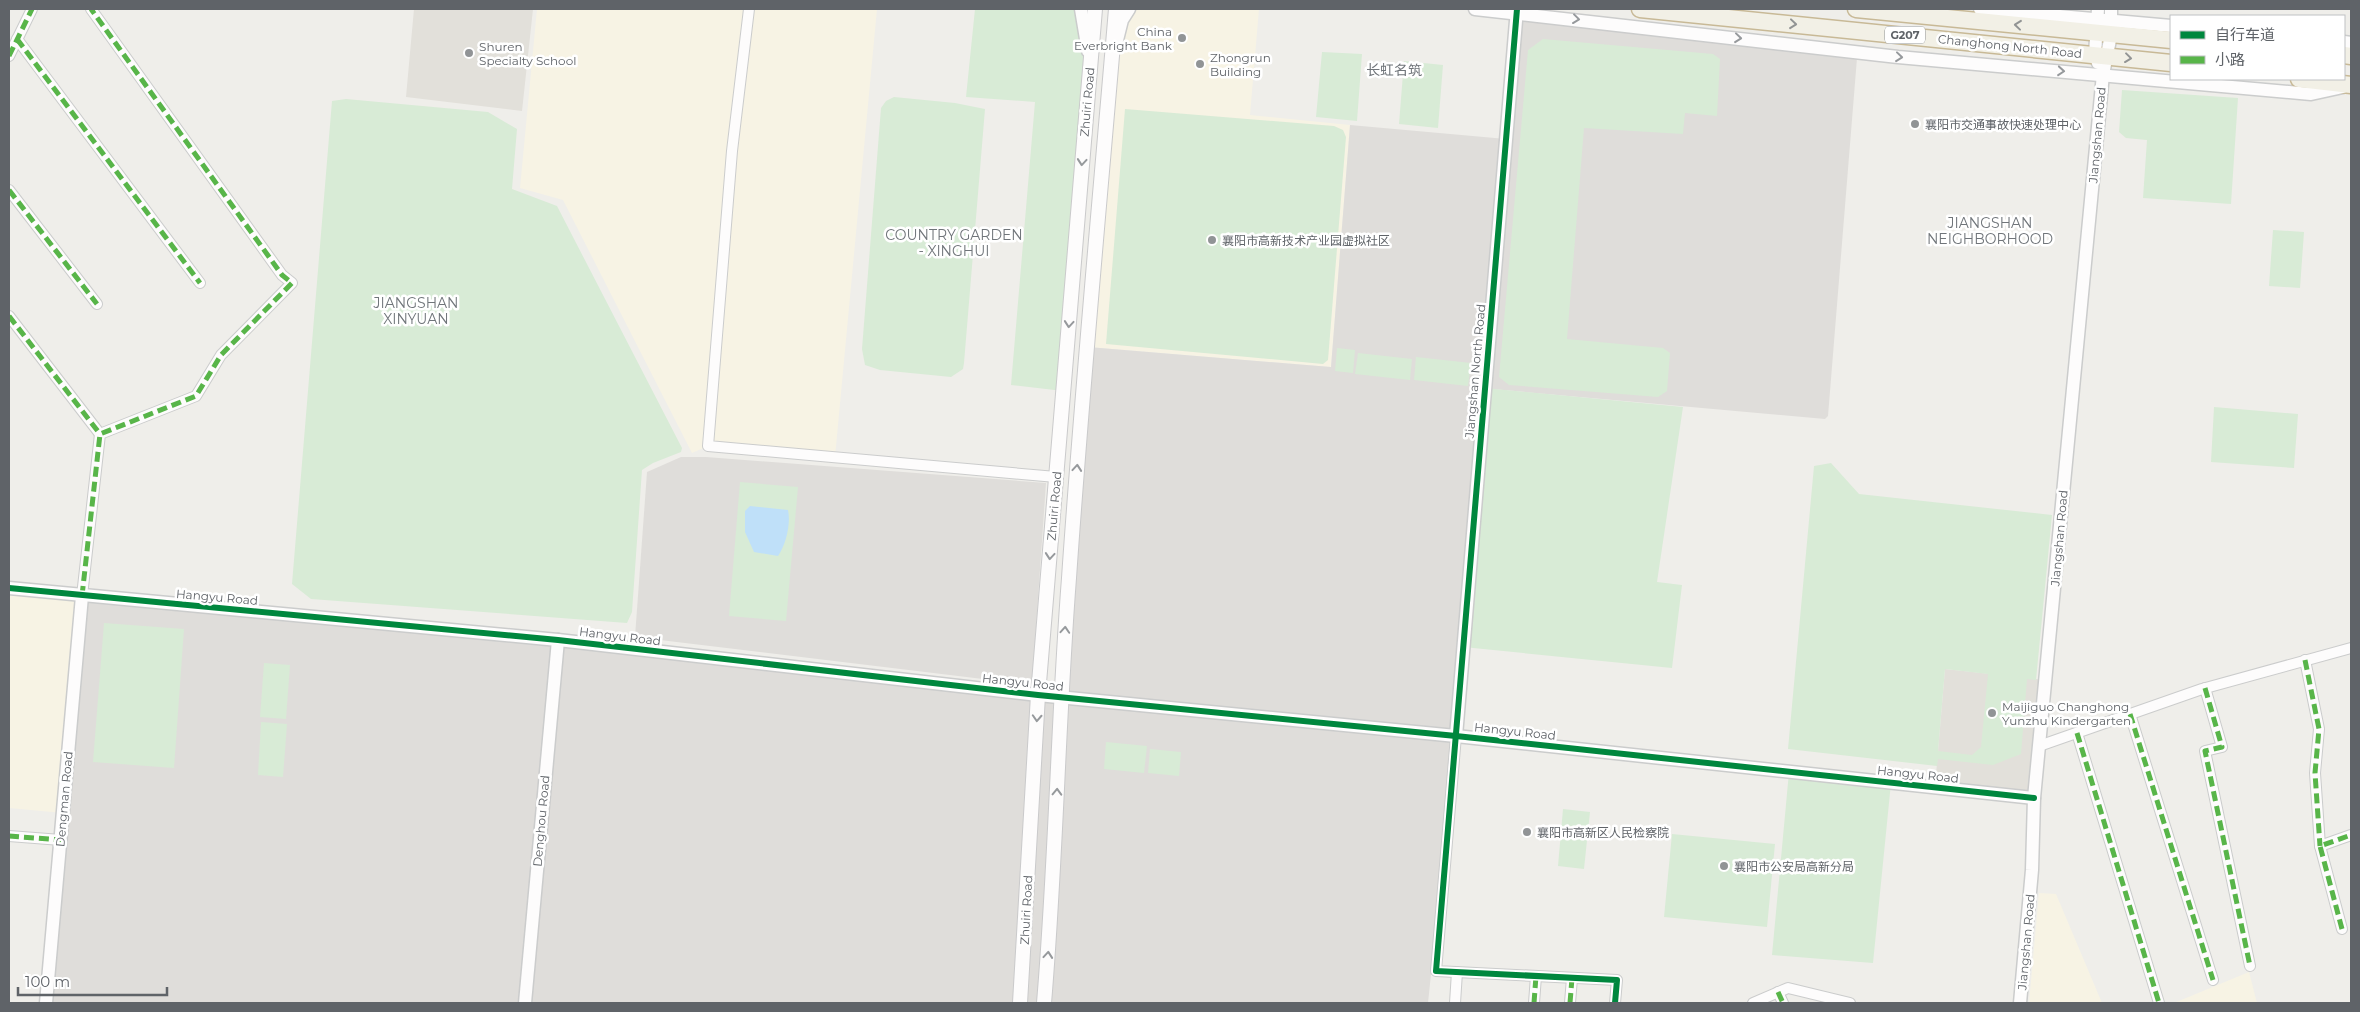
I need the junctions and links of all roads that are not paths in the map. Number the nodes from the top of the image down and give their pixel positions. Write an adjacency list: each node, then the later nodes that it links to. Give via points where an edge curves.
1 (32, 9): 15 (street)
2 (90, 9): 29 (street, via 282,275 292,283 221,355 196,396)
3 (749, 9): 30 (street, via 732,151 708,446)
4 (1081, 9): 21 (street)
5 (1095, 9): 21 (main road, Zhuiri Road)
6 (1116, 9): 20 (main road, Zhuiri Road)
7 (1129, 9): 20 (street, via 1122,20)
8 (1476, 9): 12 (street)
9 (1640, 9): 17 (highway, Changhong North Road / G207, one-way to 17)
10 (1856, 9): 13 (highway, Changhong North Road / G207, one-way to 10)
11 (1980, 9): 13 (street)
12 (1516, 11): 22 (street, one-way to 22, via 1898,57); 41 (street, Jiangshan North Road)
13 (2104, 21): 14 (street); 16 (highway, Changhong North Road / G207); 17 (street)
14 (2170, 26)
15 (17, 39): 18 (street); 26 (street)
16 (2170, 40)
17 (2101, 55): 19 (highway, Changhong North Road / G207, one-way to 19); 22 (street)
18 (9, 56)
19 (2170, 63)
20 (1111, 64): 38 (main road, Zhuiri Road, one-way to 20)
21 (1090, 67): 30 (main road, Zhuiri Road, one-way to 30)
22 (2103, 74): 24 (street, via 2311,94); 42 (street, Jiangshan Road)
23 (2306, 80): 24 (highway)
24 (2351, 86)
25 (9, 190): 27 (street)
26 (200, 283)
27 (97, 304)
28 (9, 316): 29 (street)
29 (100, 434): 32 (street)
30 (1056, 477): 37 (main road, Zhuiri Road, one-way to 37)
31 (9, 588): 32 (street, Hangyu Road)
32 (82, 596): 33 (street, Hangyu Road); 46 (street, Dengman Road)
33 (558, 640): 37 (street, Hangyu Road); 56 (street, Denghou Road)
34 (2351, 648): 35 (street)
35 (2304, 660): 36 (street); 47 (street, via 2319,729 2315,773)
36 (2205, 688): 39 (street); 49 (street, via 2222,747 2206,751)
37 (1038, 695): 38 (street, Hangyu Road); 57 (main road, Zhuiri Road, one-way to 57)
38 (1061, 697): 41 (street, Hangyu Road); 58 (main road, Zhuiri Road, one-way to 38, via 1052,916)
39 (2130, 714): 40 (street); 53 (street)
40 (2077, 732): 42 (street); 67 (street)
41 (1456, 736): 43 (street, Hangyu Road); 50 (street, via 1436,971)
42 (2039, 746): 43 (street, Jiangshan Road)
43 (2034, 798): 66 (street, Jiangshan Road, via 2032,870)
44 (2351, 835): 47 (street)
45 (9, 836): 46 (street)
46 (60, 840): 55 (street, Dengman Road)
47 (2320, 846): 48 (street)
48 (2342, 929)
49 (2250, 966)
50 (1457, 972): 51 (street); 59 (street)
51 (1536, 976): 52 (street); 60 (street)
52 (1572, 978): 61 (street); 62 (street, via 1616,980)
53 (2213, 980)
54 (1778, 992): 63 (street); 64 (street); 65 (street, via 1788,988)
55 (46, 1003)
56 (525, 1003)
57 (1020, 1003)
58 (1044, 1003)
59 (1455, 1003)
60 (1534, 1003)
61 (1570, 1003)
62 (1616, 1003)
63 (1753, 1003)
64 (1783, 1003)
65 (1850, 1003)
66 (2020, 1003)
67 (2159, 1003)

